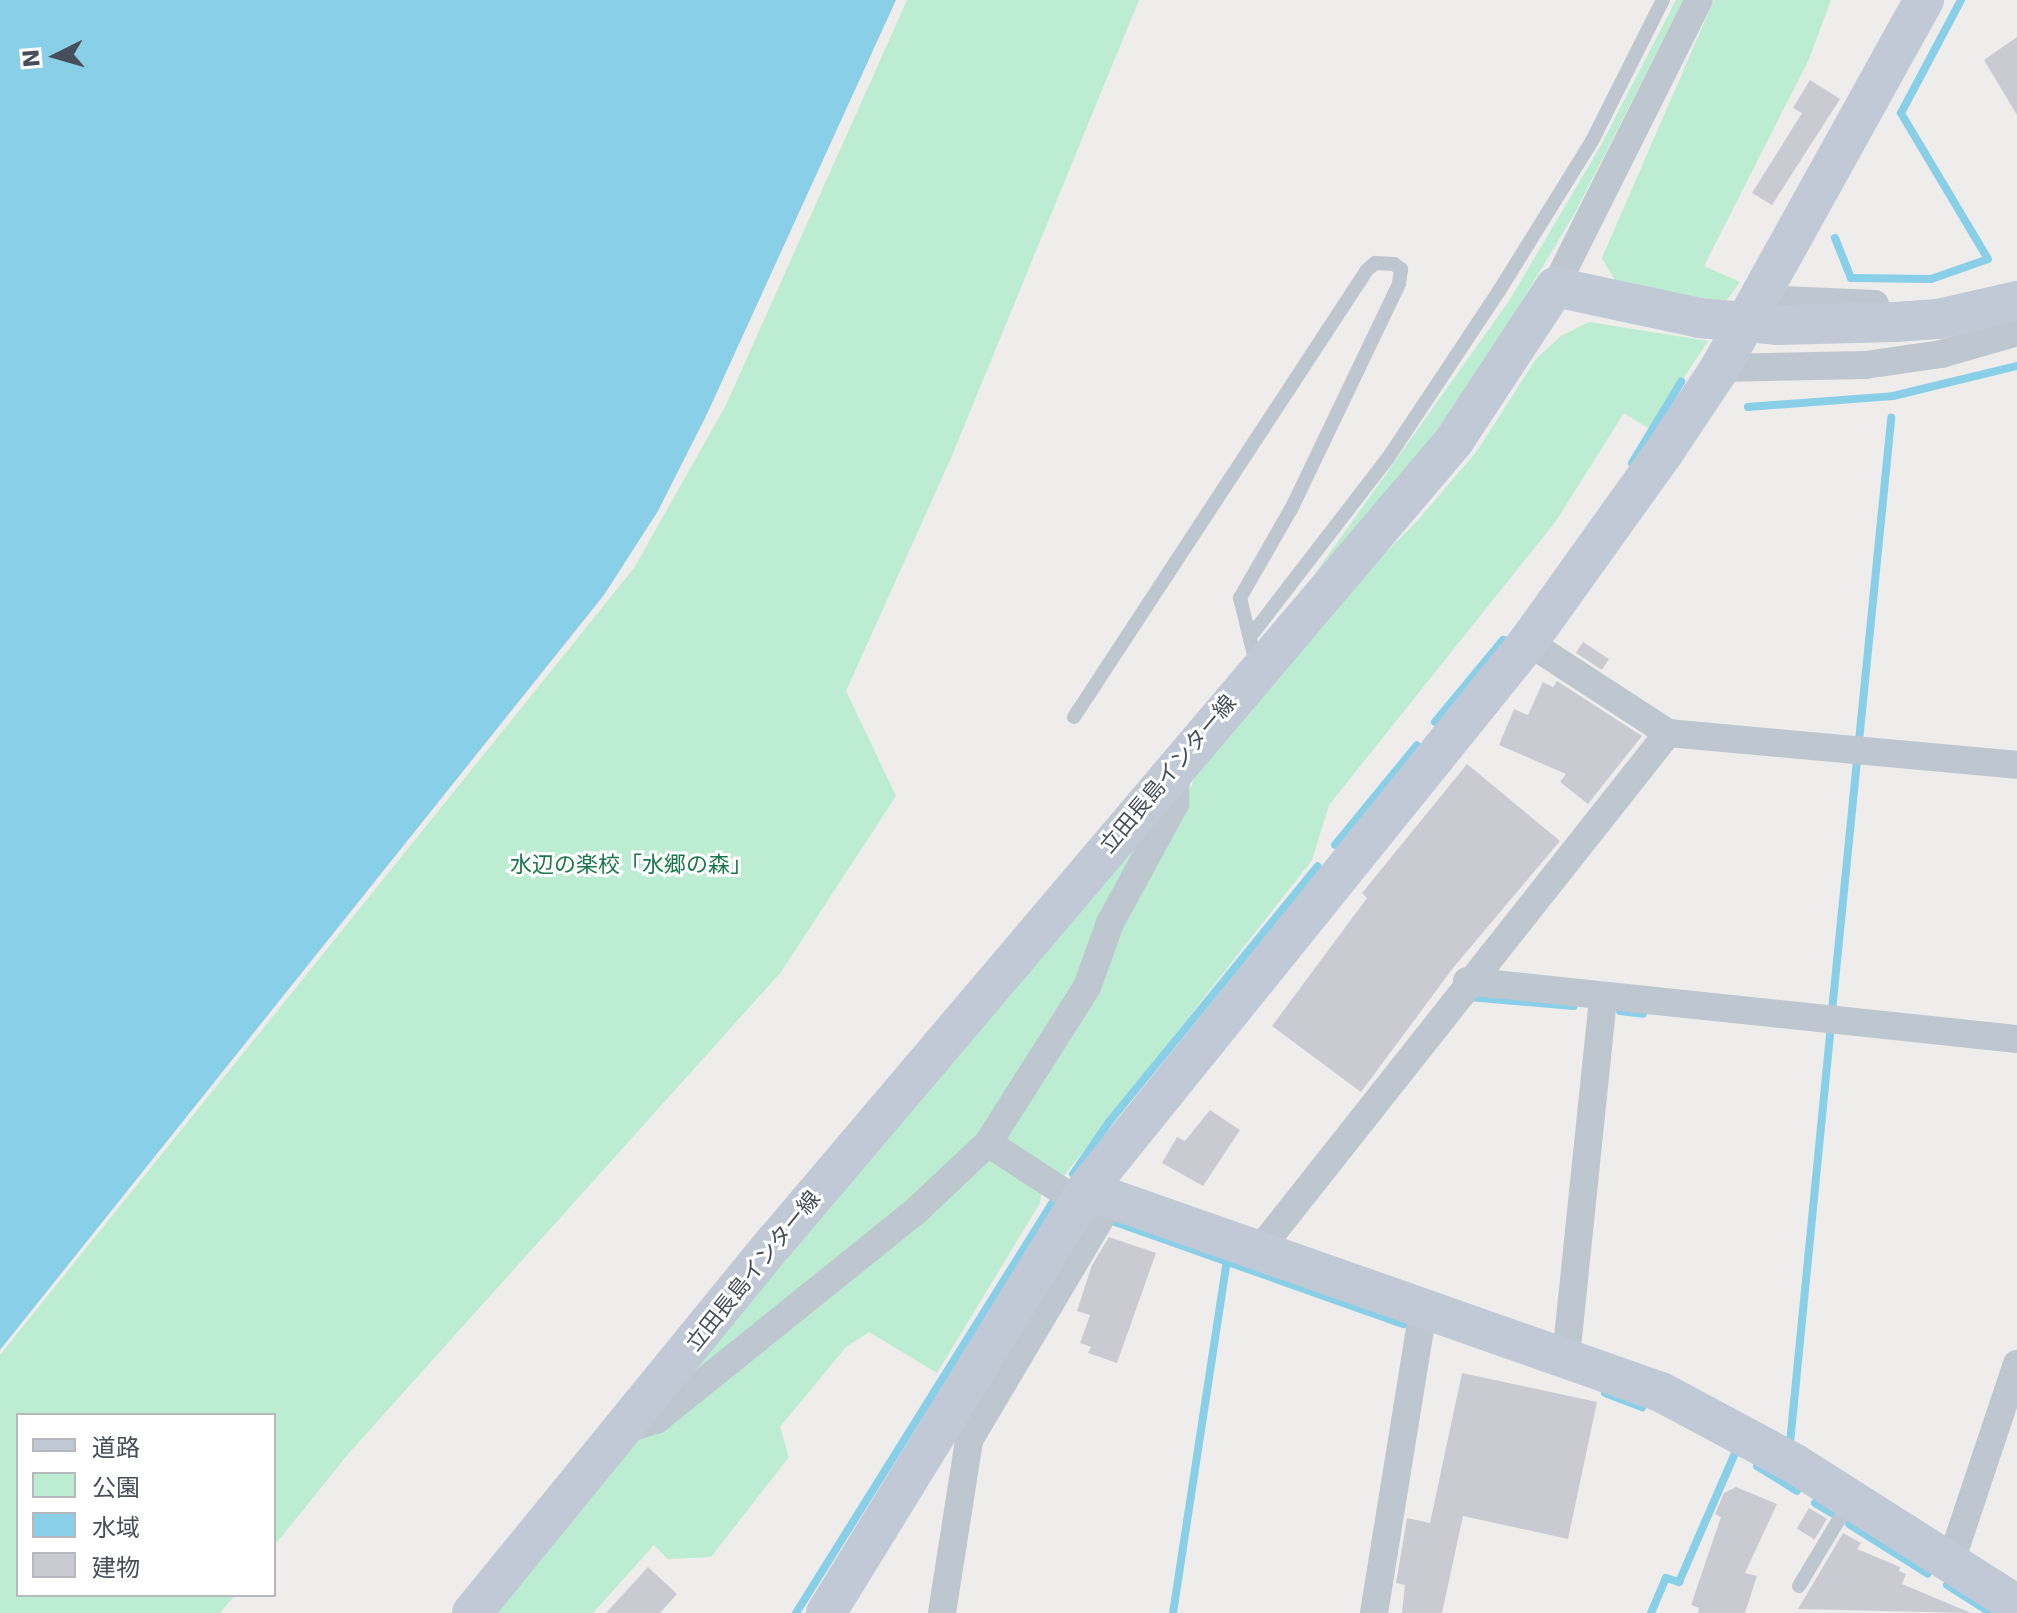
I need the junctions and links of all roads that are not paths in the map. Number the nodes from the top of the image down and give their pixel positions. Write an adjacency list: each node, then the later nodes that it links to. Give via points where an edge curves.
1 (1663, 0): 11 (lane, via 1592,141 1499,291)
2 (1699, 0): 5 (street)
3 (1924, 0): 6 (street)
4 (2017, 279): 6 (street, via 1934,301 1857,305)
5 (1555, 287): 7 (street, bridge, via 1699,318 1777,325 1938,319); 11 (street, 立田長島インター線, via 1454,441)
6 (1758, 299): 9 (street)
7 (2017, 301)
8 (2017, 332): 9 (street, via 1941,354 1865,365)
9 (1720, 368): 10 (street)
10 (1528, 642): 13 (street); 20 (street)
11 (1254, 652): 12 (lane, via 1240,598 1291,509 1399,284 1401,269 1394,264 1375,263 1367,270); 14 (street, 立田長島インター線)
12 (1074, 717)
13 (1668, 733): 15 (street); 16 (street)
14 (1176, 765): 19 (street, via 1175,804 1110,923 1087,987); 25 (street, 立田長島インター線, via 775,1242)
15 (2017, 765)
16 (1467, 981): 17 (street); 21 (street)
17 (1603, 997): 18 (street); 23 (street)
18 (2017, 1039)
19 (988, 1143): 20 (street); 25 (street, via 918,1209 656,1420)
20 (1092, 1197): 21 (street); 31 (street); 32 (street, via 969,1440)
21 (1256, 1254): 22 (street)
22 (1423, 1310): 23 (street); 33 (street)
23 (1566, 1357): 26 (street, via 1707,1413)
24 (2017, 1364): 27 (street)
25 (626, 1429): 30 (street, 立田長島インター線)
26 (1851, 1499): 27 (street); 28 (lane)
27 (1951, 1561): 29 (street)
28 (1799, 1586)
29 (2017, 1605)
30 (472, 1613)
31 (826, 1613)
32 (942, 1613)
33 (1374, 1613)

